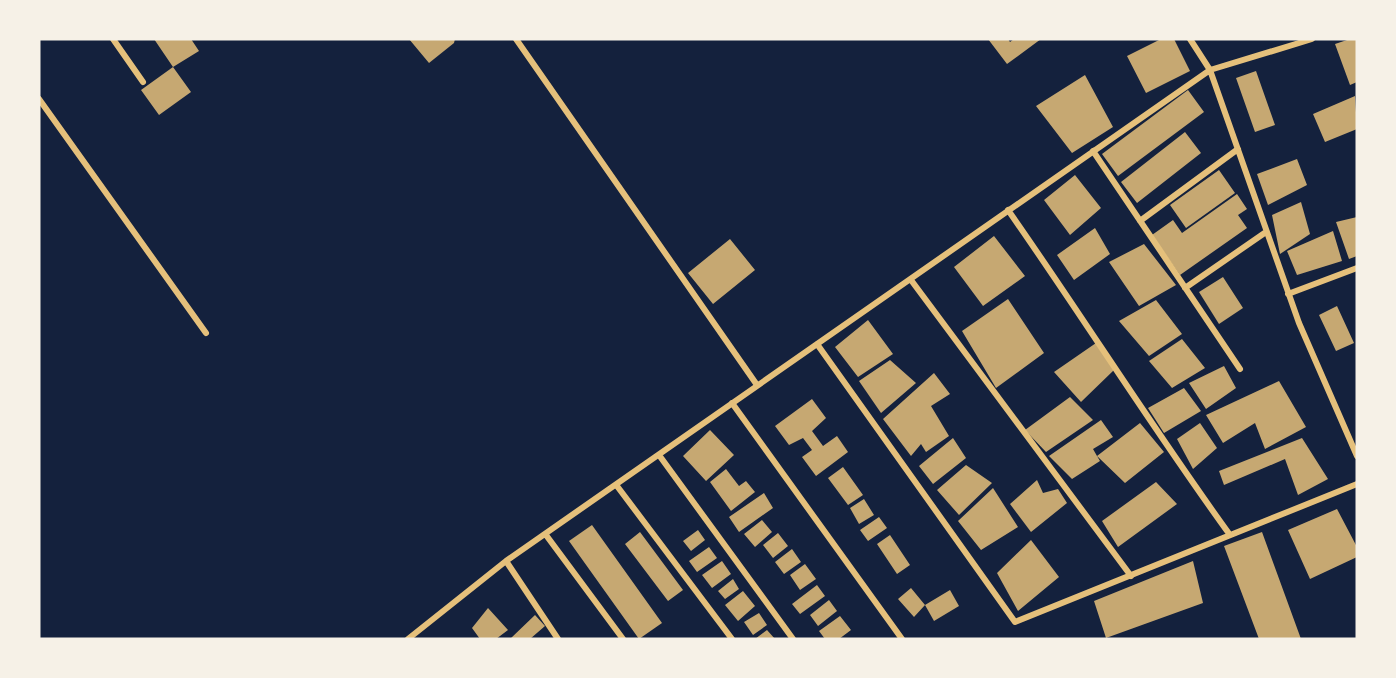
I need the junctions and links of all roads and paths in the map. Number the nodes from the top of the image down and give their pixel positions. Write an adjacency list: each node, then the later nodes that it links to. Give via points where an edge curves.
1 (113, 39): 6 (street)
2 (516, 39): 20 (street)
3 (1190, 39): 5 (street)
4 (1312, 39): 5 (street)
5 (1210, 70): 8 (street); 9 (street)
6 (143, 82)
7 (39, 99): 17 (street)
8 (1238, 149): 11 (street); 12 (street)
9 (1093, 151): 10 (street); 11 (street)
10 (1008, 210): 14 (street); 27 (street)
11 (1140, 221): 15 (street)
12 (1266, 232): 15 (street); 16 (street)
13 (1357, 268): 16 (street)
14 (911, 280): 18 (street); 29 (street)
15 (1185, 288): 19 (street)
16 (1288, 294): 23 (street)
17 (206, 333)
18 (817, 344): 20 (street); 29 (street, via 1015,622)
19 (1240, 369)
20 (757, 385): 21 (street)
21 (732, 403): 22 (street); 35 (street)
22 (659, 455): 25 (street); 34 (street)
23 (1357, 456)
24 (1357, 484): 27 (street)
25 (617, 486): 26 (street); 33 (street)
26 (546, 535): 28 (street); 32 (street)
27 (1230, 535): 29 (street)
28 (506, 561): 30 (street); 31 (street)
29 (1131, 576)
30 (408, 639)
31 (558, 639)
32 (623, 639)
33 (732, 639)
34 (794, 639)
35 (902, 639)

